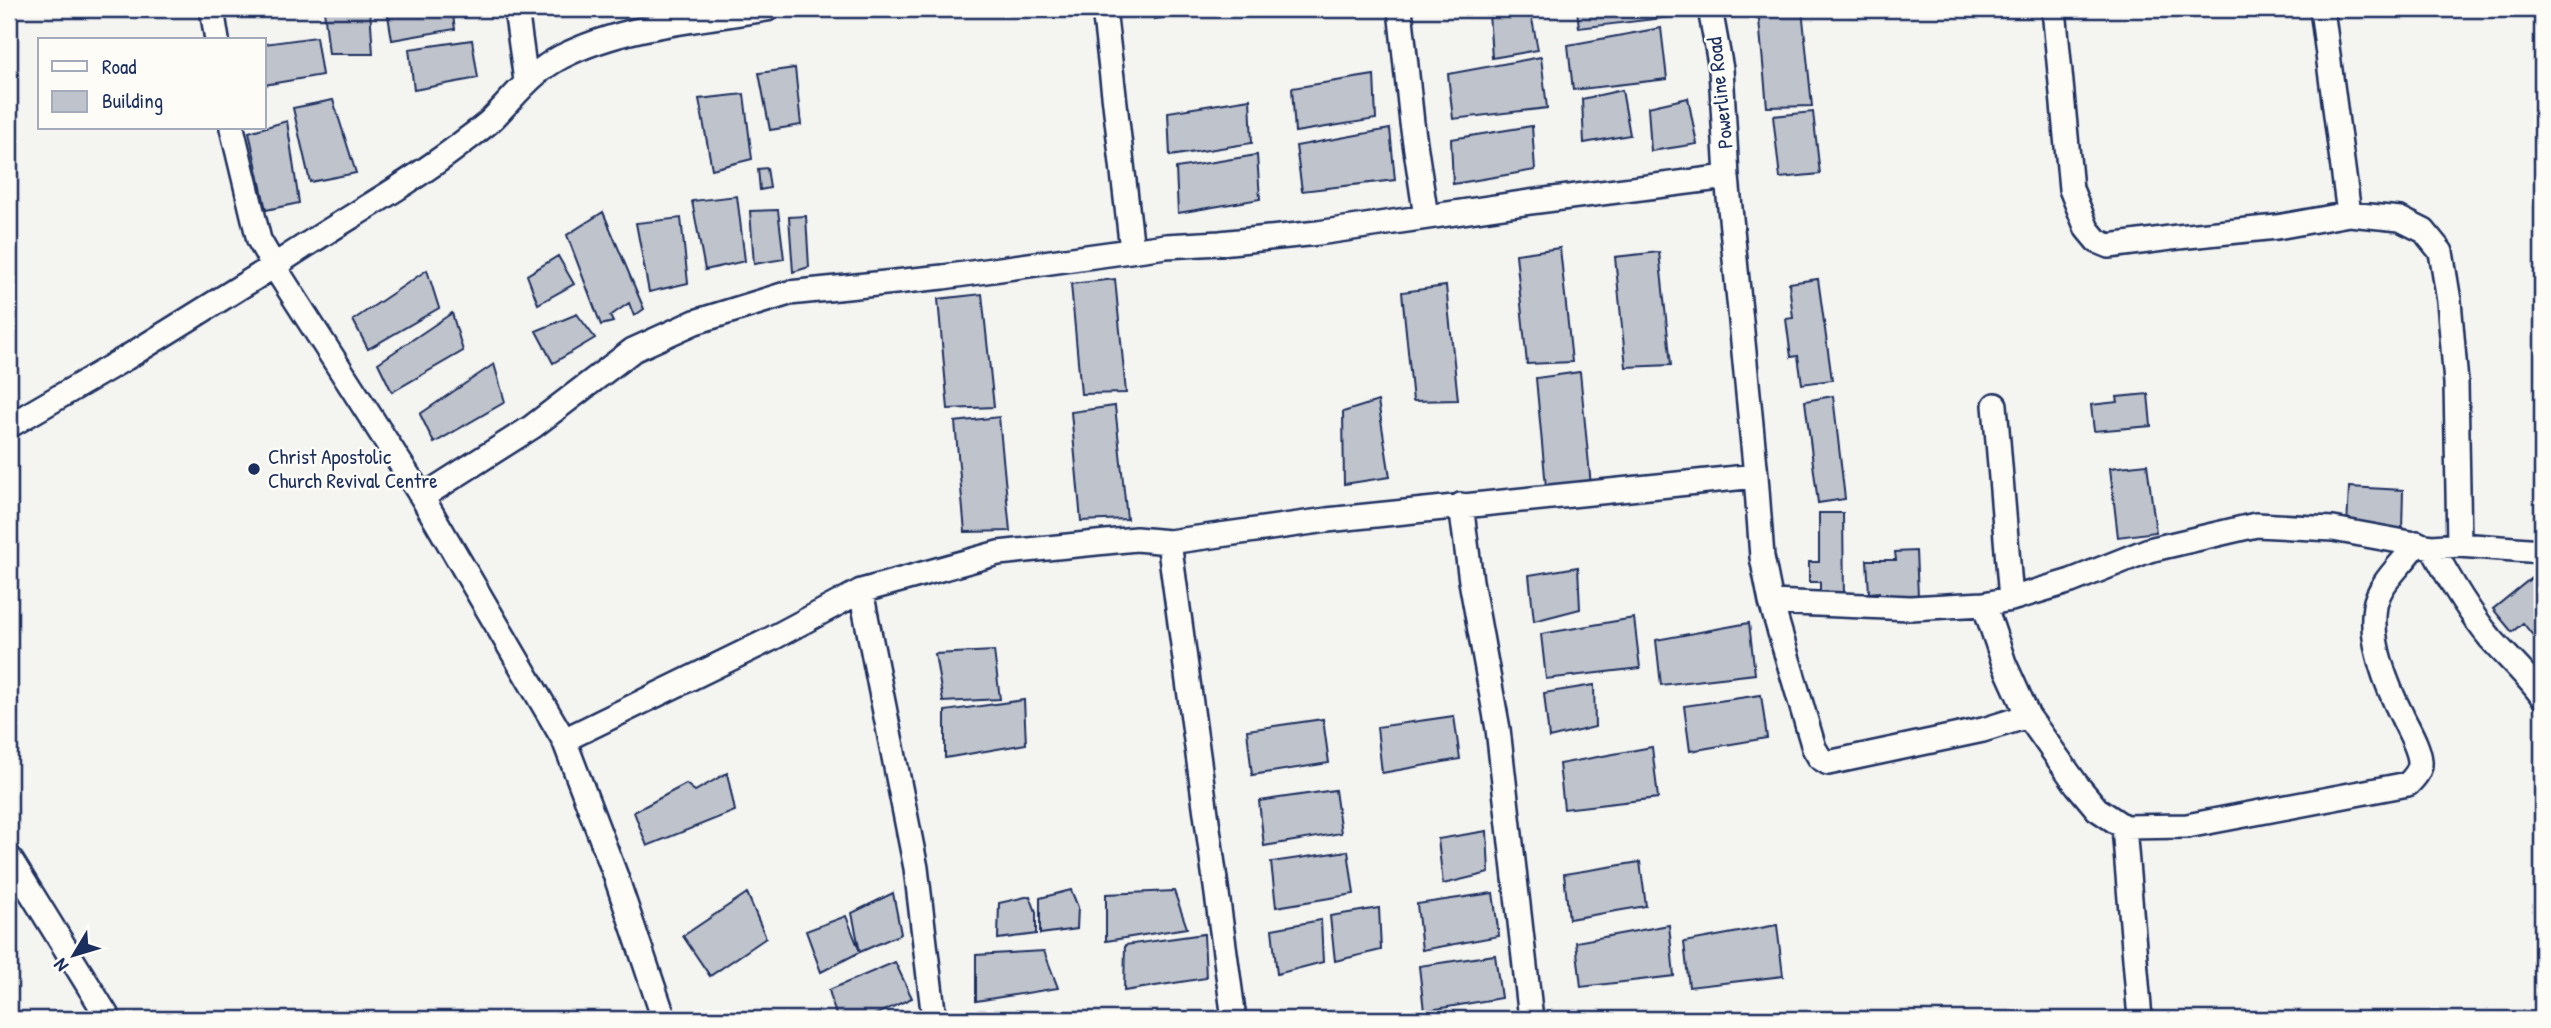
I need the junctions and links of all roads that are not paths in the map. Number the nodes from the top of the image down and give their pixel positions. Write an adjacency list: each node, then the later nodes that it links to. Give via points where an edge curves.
1 (212, 9): 9 (street)
2 (516, 9): 10 (street)
3 (767, 9): 10 (street, via 603,39 560,58)
4 (1104, 9): 15 (street)
5 (1400, 9): 14 (street)
6 (1710, 9): 12 (street, Powerline Road, via 1721,69)
7 (2054, 9): 13 (street, via 2071,189 2087,229 2097,241 2117,246)
8 (2322, 9): 13 (street)
9 (217, 38)
10 (526, 81): 16 (street, via 490,121 454,149)
11 (232, 130): 16 (street, via 259,240)
12 (1727, 177): 14 (street); 19 (street, Powerline Road)
13 (2349, 214): 24 (street, via 2400,219 2424,230 2441,252 2456,383)
14 (1426, 217): 15 (street, via 1318,233)
15 (1132, 250): 20 (street, via 789,293 695,322 633,350 532,428)
16 (274, 266): 18 (street); 20 (street)
17 (1994, 405): 27 (street)
18 (9, 426)
19 (1756, 475): 21 (street); 28 (street, Powerline Road, via 1762,557)
20 (422, 497): 32 (street)
21 (1461, 505): 22 (street); 39 (street, via 1498,729)
22 (1170, 542): 26 (street, via 1136,538 998,553); 38 (street)
23 (2424, 545): 24 (street); 27 (street, via 2333,528 2256,525 2149,550); 30 (street, via 2491,638); 33 (street, via 2384,585 2374,609 2384,678 2420,760 2408,784 2188,826)
24 (2459, 545): 25 (street)
25 (2542, 551)
26 (861, 591): 32 (street); 37 (street, via 916,868)
27 (2011, 599): 29 (street)
28 (1771, 602): 29 (street, via 1910,608); 31 (street, Powerline Road, via 1814,748 1828,763)
29 (1983, 604): 31 (street)
30 (2542, 696)
31 (2028, 716): 33 (street, via 2097,809)
32 (564, 740): 36 (street)
33 (2124, 827): 40 (street)
34 (9, 858): 35 (street)
35 (109, 1019)
36 (663, 1019)
37 (934, 1019)
38 (1234, 1019)
39 (1531, 1019)
40 (2140, 1019)

